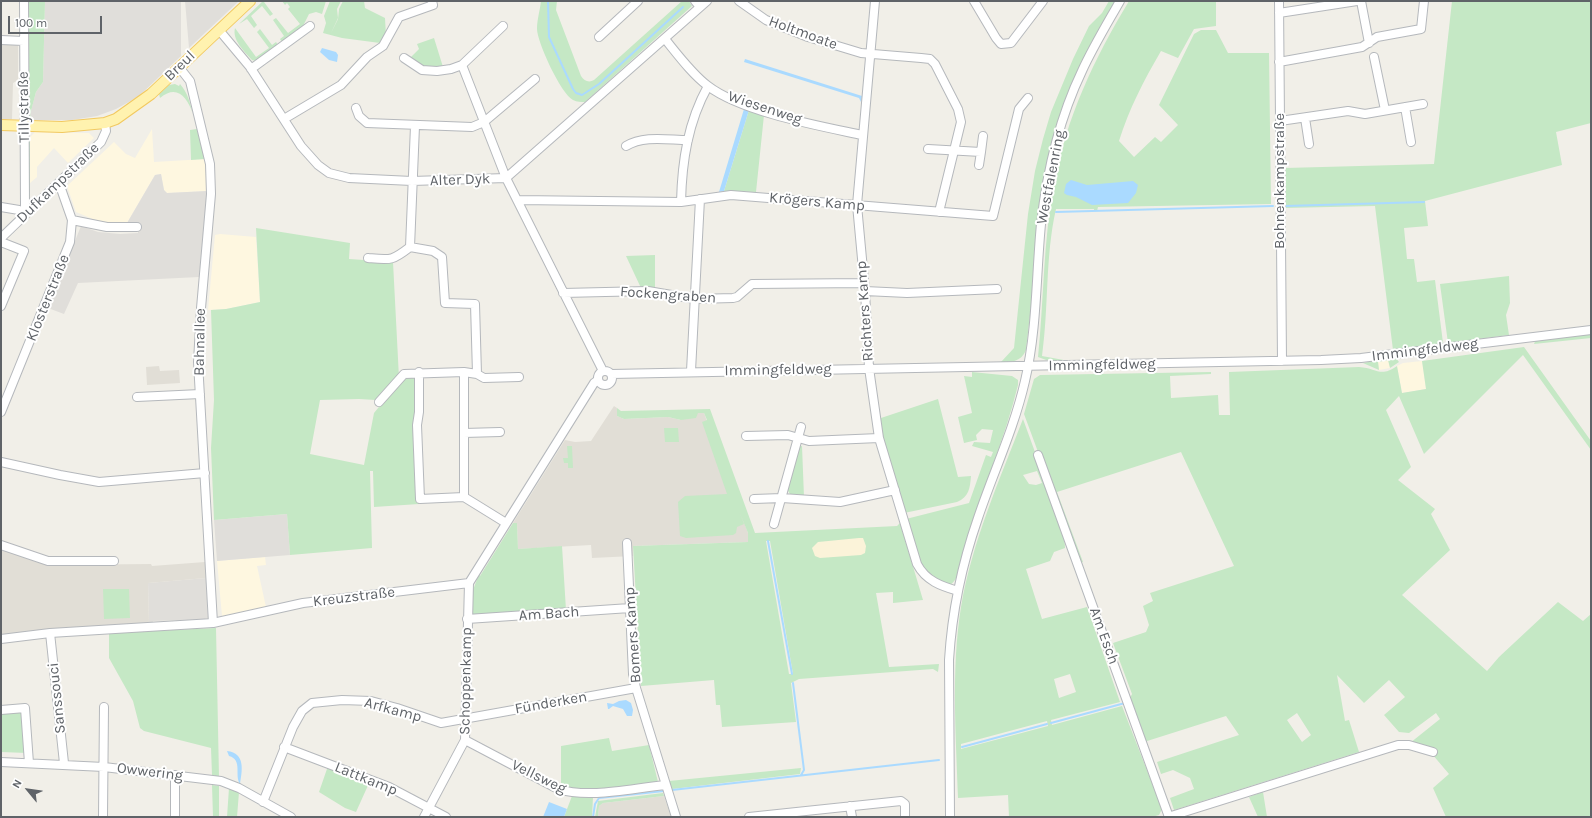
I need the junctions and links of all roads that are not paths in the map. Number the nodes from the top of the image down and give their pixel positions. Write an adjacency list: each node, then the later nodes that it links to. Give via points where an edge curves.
1 (24, 1): 23 (street, Tillystraße)
2 (250, 1): 19 (main road, Breul)
3 (432, 1): 40 (street, via 433,6 399,17 383,46 367,57 341,85)
4 (638, 1): 20 (street)
5 (707, 1): 15 (street, Alter Dyk)
6 (738, 1): 25 (street, Holtmoate, via 781,27 854,51)
7 (875, 1): 25 (street, Richters Kamp)
8 (974, 1): 9 (street, via 1001,44 1011,43)
9 (1043, 1)
10 (1120, 1): 80 (street, Westfalenring, via 1082,70 1057,140 1042,223)
11 (1279, 1): 16 (street, Bohnenkampstraße)
12 (1357, 1): 16 (street)
13 (1361, 1): 24 (street)
14 (1424, 1): 24 (street, via 1420,29 1377,37)
15 (697, 4): 21 (street, Alter Dyk)
16 (1279, 13): 28 (street, Bohnenkampstraße)
17 (310, 26): 31 (street)
18 (503, 26): 29 (street)
19 (219, 30): 30 (main road, Breul); 31 (street, Alter Dyk)
20 (599, 37)
21 (665, 39): 33 (street, Wiesenweg); 57 (street, Alter Dyk)
22 (1, 40): 23 (street)
23 (24, 41): 45 (street, Tillystraße)
24 (1369, 43): 28 (street, via 1362,47)
25 (871, 54): 47 (street, Richters Kamp); 54 (street, Holtmoate, via 930,59 960,113 961,122)
26 (404, 58): 29 (street, via 416,68 427,71 442,71)
27 (1374, 58): 38 (street)
28 (1279, 62): 41 (street, Bohnenkampstraße)
29 (462, 65): 42 (street)
30 (179, 67): 43 (main road, Breul, via 132,109); 90 (street, Bahnallee, via 190,81 210,164 211,194 200,314)
31 (251, 70): 40 (street, Alter Dyk)
32 (535, 79): 42 (street)
33 (708, 86): 47 (street, Wiesenweg, via 726,97 783,117); 49 (street)
34 (1028, 98): 65 (street, Krögers Kamp, via 1019,109 993,216)
35 (1423, 104): 36 (street)
36 (1405, 107): 38 (street); 50 (street)
37 (356, 108): 46 (street, via 359,116 367,123)
38 (1384, 110): 39 (street, via 1365,114 1348,111)
39 (1305, 118): 41 (street); 51 (street)
40 (284, 119): 58 (street, Alter Dyk, via 308,155 329,173 349,178)
41 (1280, 121): 79 (street, Bohnenkampstraße)
42 (484, 122): 46 (street, via 472,127); 57 (street)
43 (105, 123): 45 (main road, Breul, via 62,127); 59 (street, Dufkampstraße, via 106,131 101,142)
44 (1, 125): 45 (main road, Breul)
45 (24, 126): 66 (street, Tillystraße)
46 (415, 126): 58 (street)
47 (862, 135): 63 (street, Richters Kamp)
48 (984, 136): 55 (street)
49 (688, 140): 52 (street, via 646,139 633,141); 62 (street, via 681,175)
50 (1411, 142)
51 (1309, 144)
52 (626, 146)
53 (928, 149): 54 (street)
54 (954, 151): 55 (street); 65 (street)
55 (981, 152): 56 (street)
56 (979, 165)
57 (506, 178): 58 (street, Alter Dyk); 61 (street)
58 (412, 181): 71 (street)
59 (59, 183): 66 (street, Dufkampstraße); 67 (street, Klosterstraße)
60 (700, 199): 62 (street, Krögers Kamp); 63 (street, Krögers Kamp, via 731,195); 76 (street)
61 (518, 200): 62 (street, Krögers Kamp); 75 (street)
62 (681, 202)
63 (857, 205): 65 (street, Krögers Kamp); 73 (street, Richters Kamp)
64 (1, 207): 66 (street)
65 (939, 212)
66 (27, 213): 69 (street, Dufkampstraße)
67 (72, 220): 68 (street, via 107,227); 93 (street, Klosterstraße, via 70,242)
68 (137, 227)
69 (1, 238)
70 (1, 242): 77 (street, via 24,251)
71 (410, 247): 72 (street, via 392,259); 86 (street, via 432,251 442,257 444,303 475,304)
72 (368, 258)
73 (864, 287): 74 (street, Fockengraben, via 906,293); 76 (street, Fockengraben, via 752,284 737,297); 81 (street, Richters Kamp)
74 (997, 289)
75 (563, 293): 76 (street, Fockengraben, via 648,290); 82 (street)
76 (695, 299): 85 (street)
77 (1, 306)
78 (1591, 330): 79 (street, Immingfeldweg, via 1361,358)
79 (1282, 361): 80 (street, Immingfeldweg)
80 (1028, 366): 81 (street, Immingfeldweg); 113 (street, Westfalenring, via 1011,432 971,539)
81 (869, 368): 85 (street, Immingfeldweg); 99 (street, Richters Kamp)
82 (603, 371): 87 (street); 89 (street, via 598,375)
83 (419, 372): 84 (street); 92 (street, via 404,374); 104 (street, via 417,425 420,499)
84 (464, 372): 86 (street); 96 (street)
85 (691, 372): 87 (street, Immingfeldweg)
86 (477, 374): 88 (street, via 484,378)
87 (611, 374): 89 (street, via 612,380 608,385 603,385)
88 (519, 377)
89 (598, 380): 107 (street)
90 (200, 394): 91 (street); 102 (street, Bahnallee)
91 (137, 397)
92 (379, 402)
93 (1, 412)
94 (801, 427): 98 (street)
95 (500, 432): 96 (street)
96 (464, 433): 104 (street)
97 (746, 436): 98 (street, via 788,435)
98 (798, 438): 99 (street, via 809,441); 105 (street)
99 (879, 438): 103 (street, Richters Kamp)
100 (1038, 455): 136 (street, Am Esch)
101 (1, 462): 102 (street, via 98,482)
102 (205, 473): 116 (street, Bahnallee)
103 (895, 490): 105 (street, via 840,502); 113 (street, Richters Kamp, via 919,569 932,582)
104 (464, 497): 107 (street)
105 (782, 498): 106 (street); 108 (street)
106 (754, 499)
107 (506, 523): 112 (street)
108 (774, 524)
109 (627, 543): 114 (street, Bomers Kamp)
110 (1, 545): 111 (street, via 48,561)
111 (114, 561)
112 (469, 583): 115 (street, Schoppenkamp); 116 (street, Kreuzstraße, via 303,603)
113 (958, 591): 146 (street, Westfalenring, via 951,634 948,679)
114 (630, 608): 115 (street, Am Bach); 119 (street, Bomers Kamp)
115 (467, 619): 122 (street, Schoppenkamp)
116 (213, 623): 117 (street, Kreuzstraße)
117 (50, 633): 118 (street, Kreuzstraße); 128 (street, Sanssouci)
118 (1, 640)
119 (636, 688): 122 (street, Fünderken); 131 (street, Bomers Kamp)
120 (104, 707): 129 (street)
121 (1, 710): 127 (street, via 25,708)
122 (466, 718): 123 (street, Schoppenkamp); 124 (street, Arfkamp, via 441,723 371,701 319,701 302,711)
123 (465, 740): 131 (street, Vellsweg, via 558,789 572,793 586,794); 134 (street, Schoppenkamp)
124 (284, 747): 132 (street, Arfkamp); 134 (street, Lattkamp, via 389,787)
125 (1433, 752): 136 (street, Am Esch, via 1409,745 1398,745)
126 (1, 762): 127 (street, Owwering)
127 (29, 763): 128 (street, Owwering)
128 (64, 763): 129 (street, Owwering)
129 (104, 766): 130 (street, Owwering); 137 (street)
130 (176, 775): 132 (street, Owwering, via 221,781); 138 (street)
131 (666, 785): 142 (street, Bomers Kamp)
132 (263, 802): 139 (street, Owwering)
133 (850, 806): 135 (street); 144 (street); 145 (street, via 901,801 905,804)
134 (429, 808): 140 (street, Schoppenkamp); 141 (street, Lattkamp)
135 (799, 814): 143 (street)
136 (1172, 816)
137 (103, 817)
138 (175, 817)
139 (291, 817)
140 (424, 817)
141 (446, 817)
142 (676, 817)
143 (749, 817)
144 (852, 817)
145 (905, 817)
146 (950, 817)

